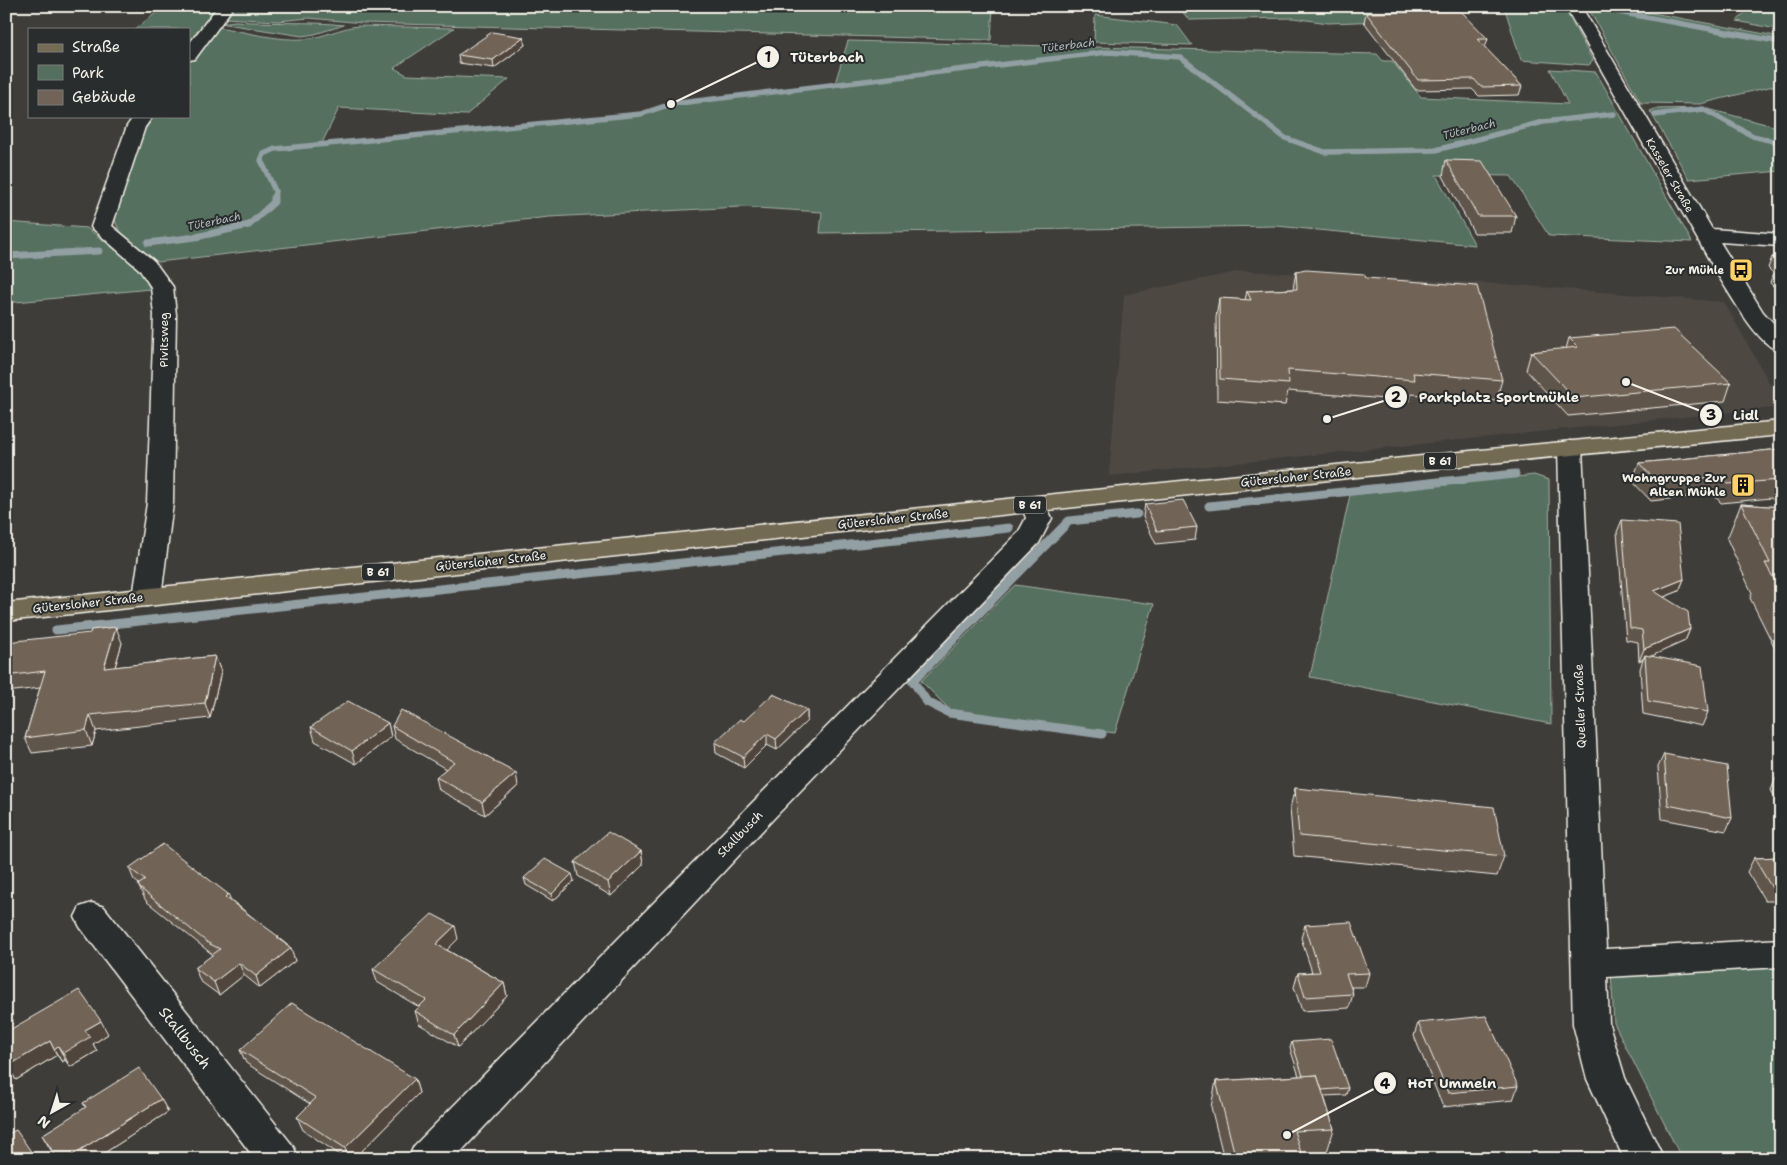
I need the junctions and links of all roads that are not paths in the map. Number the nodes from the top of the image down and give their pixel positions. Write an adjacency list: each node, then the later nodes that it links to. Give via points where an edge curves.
1 (226, 6): 3 (street)
2 (1574, 9): 5 (street, Kasseler Straße)
3 (190, 54)
4 (142, 118): 11 (street, Pivitsweg, via 136,126 101,227 147,265 162,287 165,315 160,502)
5 (1706, 235): 6 (street); 7 (street, Kasseler Straße, via 1750,308)
6 (1781, 240)
7 (1779, 347)
8 (1781, 428): 9 (main road, Gütersloher Straße / B 61)
9 (1570, 448): 10 (main road, Gütersloher Straße / B 61); 15 (street, Queller Straße)
10 (1034, 505): 11 (main road, Gütersloher Straße / B 61); 17 (street, Stallbusch, via 1039,518 1030,537)
11 (147, 597): 12 (main road, Gütersloher Straße / B 61)
12 (6, 612)
13 (92, 916): 16 (street, Stallbusch)
14 (1781, 953): 15 (street)
15 (1589, 964): 18 (street, Queller Straße, via 1591,1024 1606,1079)
16 (278, 1159)
17 (428, 1159)
18 (1644, 1159)

